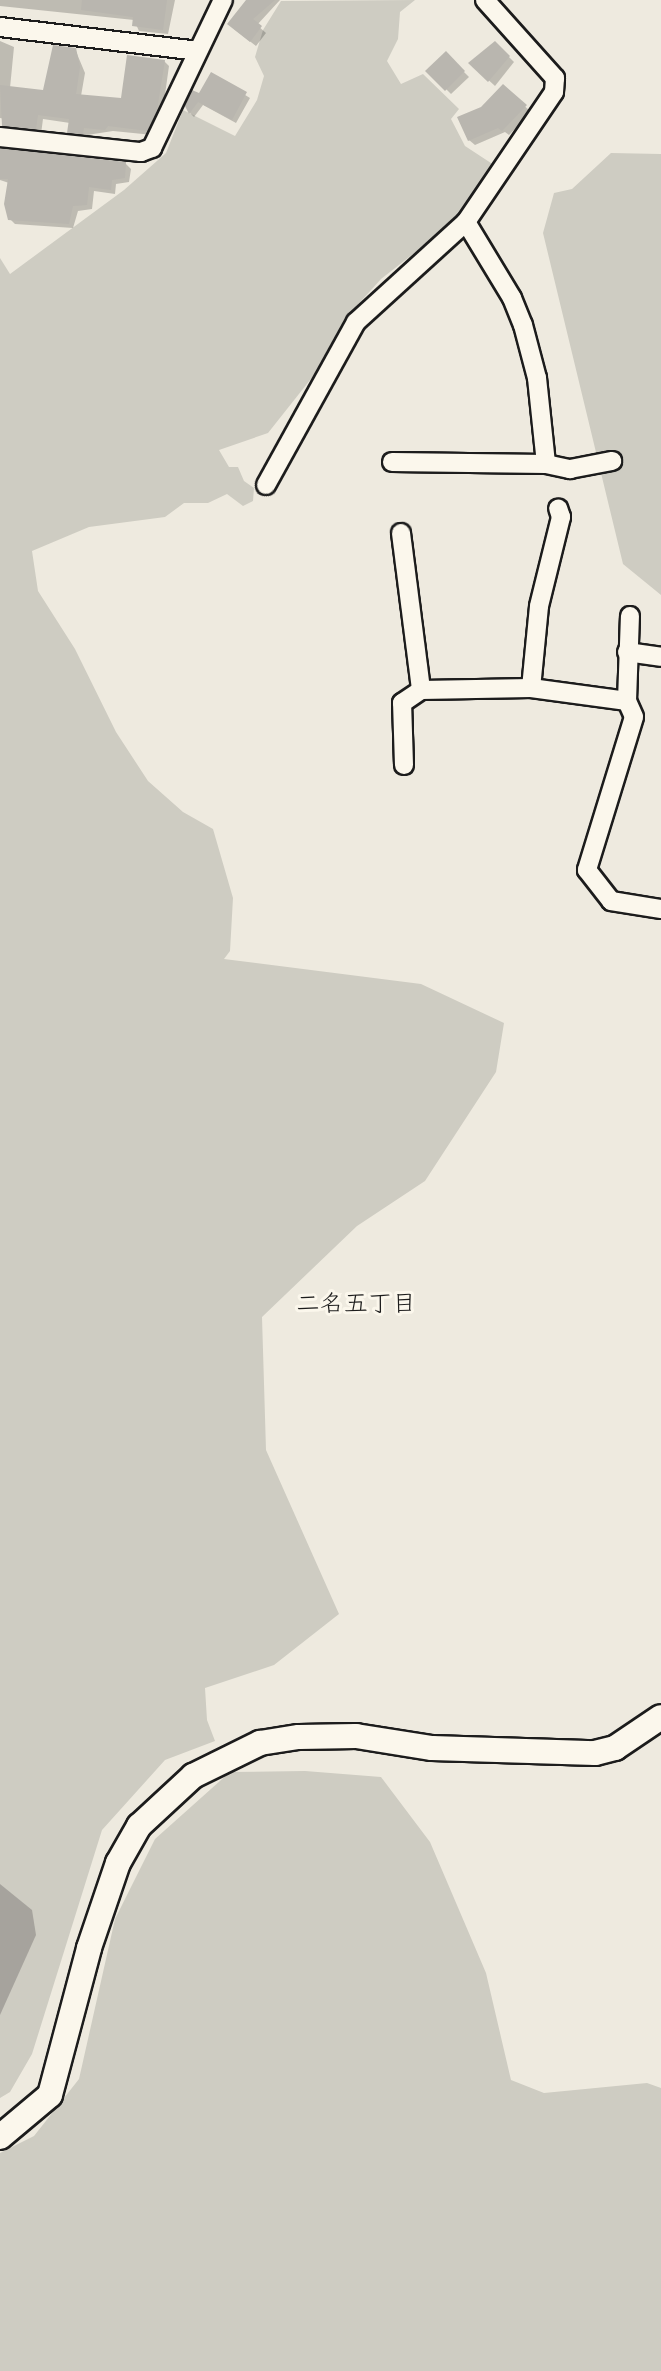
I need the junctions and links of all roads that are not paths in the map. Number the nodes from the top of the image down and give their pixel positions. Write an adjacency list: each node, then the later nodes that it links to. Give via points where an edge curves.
1 (223, 0): 4 (street)
2 (485, 0): 6 (street, via 555,78 554,92)
3 (0, 27): 4 (street)
4 (198, 51): 5 (street, via 152,148 141,152)
5 (0, 137)
6 (466, 222): 9 (street, via 523,325 537,379); 10 (street, via 356,323)
7 (612, 461): 9 (street, via 570,469)
8 (392, 462): 9 (street)
9 (546, 464)
10 (266, 485)
11 (558, 508): 16 (street, via 561,517 540,606)
12 (401, 533): 17 (street)
13 (630, 616): 14 (street)
14 (627, 652): 15 (street); 18 (street)
15 (661, 657)
16 (531, 688): 17 (street); 18 (street)
17 (421, 690): 19 (street, via 402,703)
18 (627, 701): 20 (street, via 634,717 587,870 611,901)
19 (404, 765)
20 (661, 909)
21 (661, 1717): 22 (street, via 615,1748 595,1753 432,1748 356,1736 299,1737 260,1743 193,1776 139,1826 118,1863 89,1948 50,2095)
22 (0, 2137)

